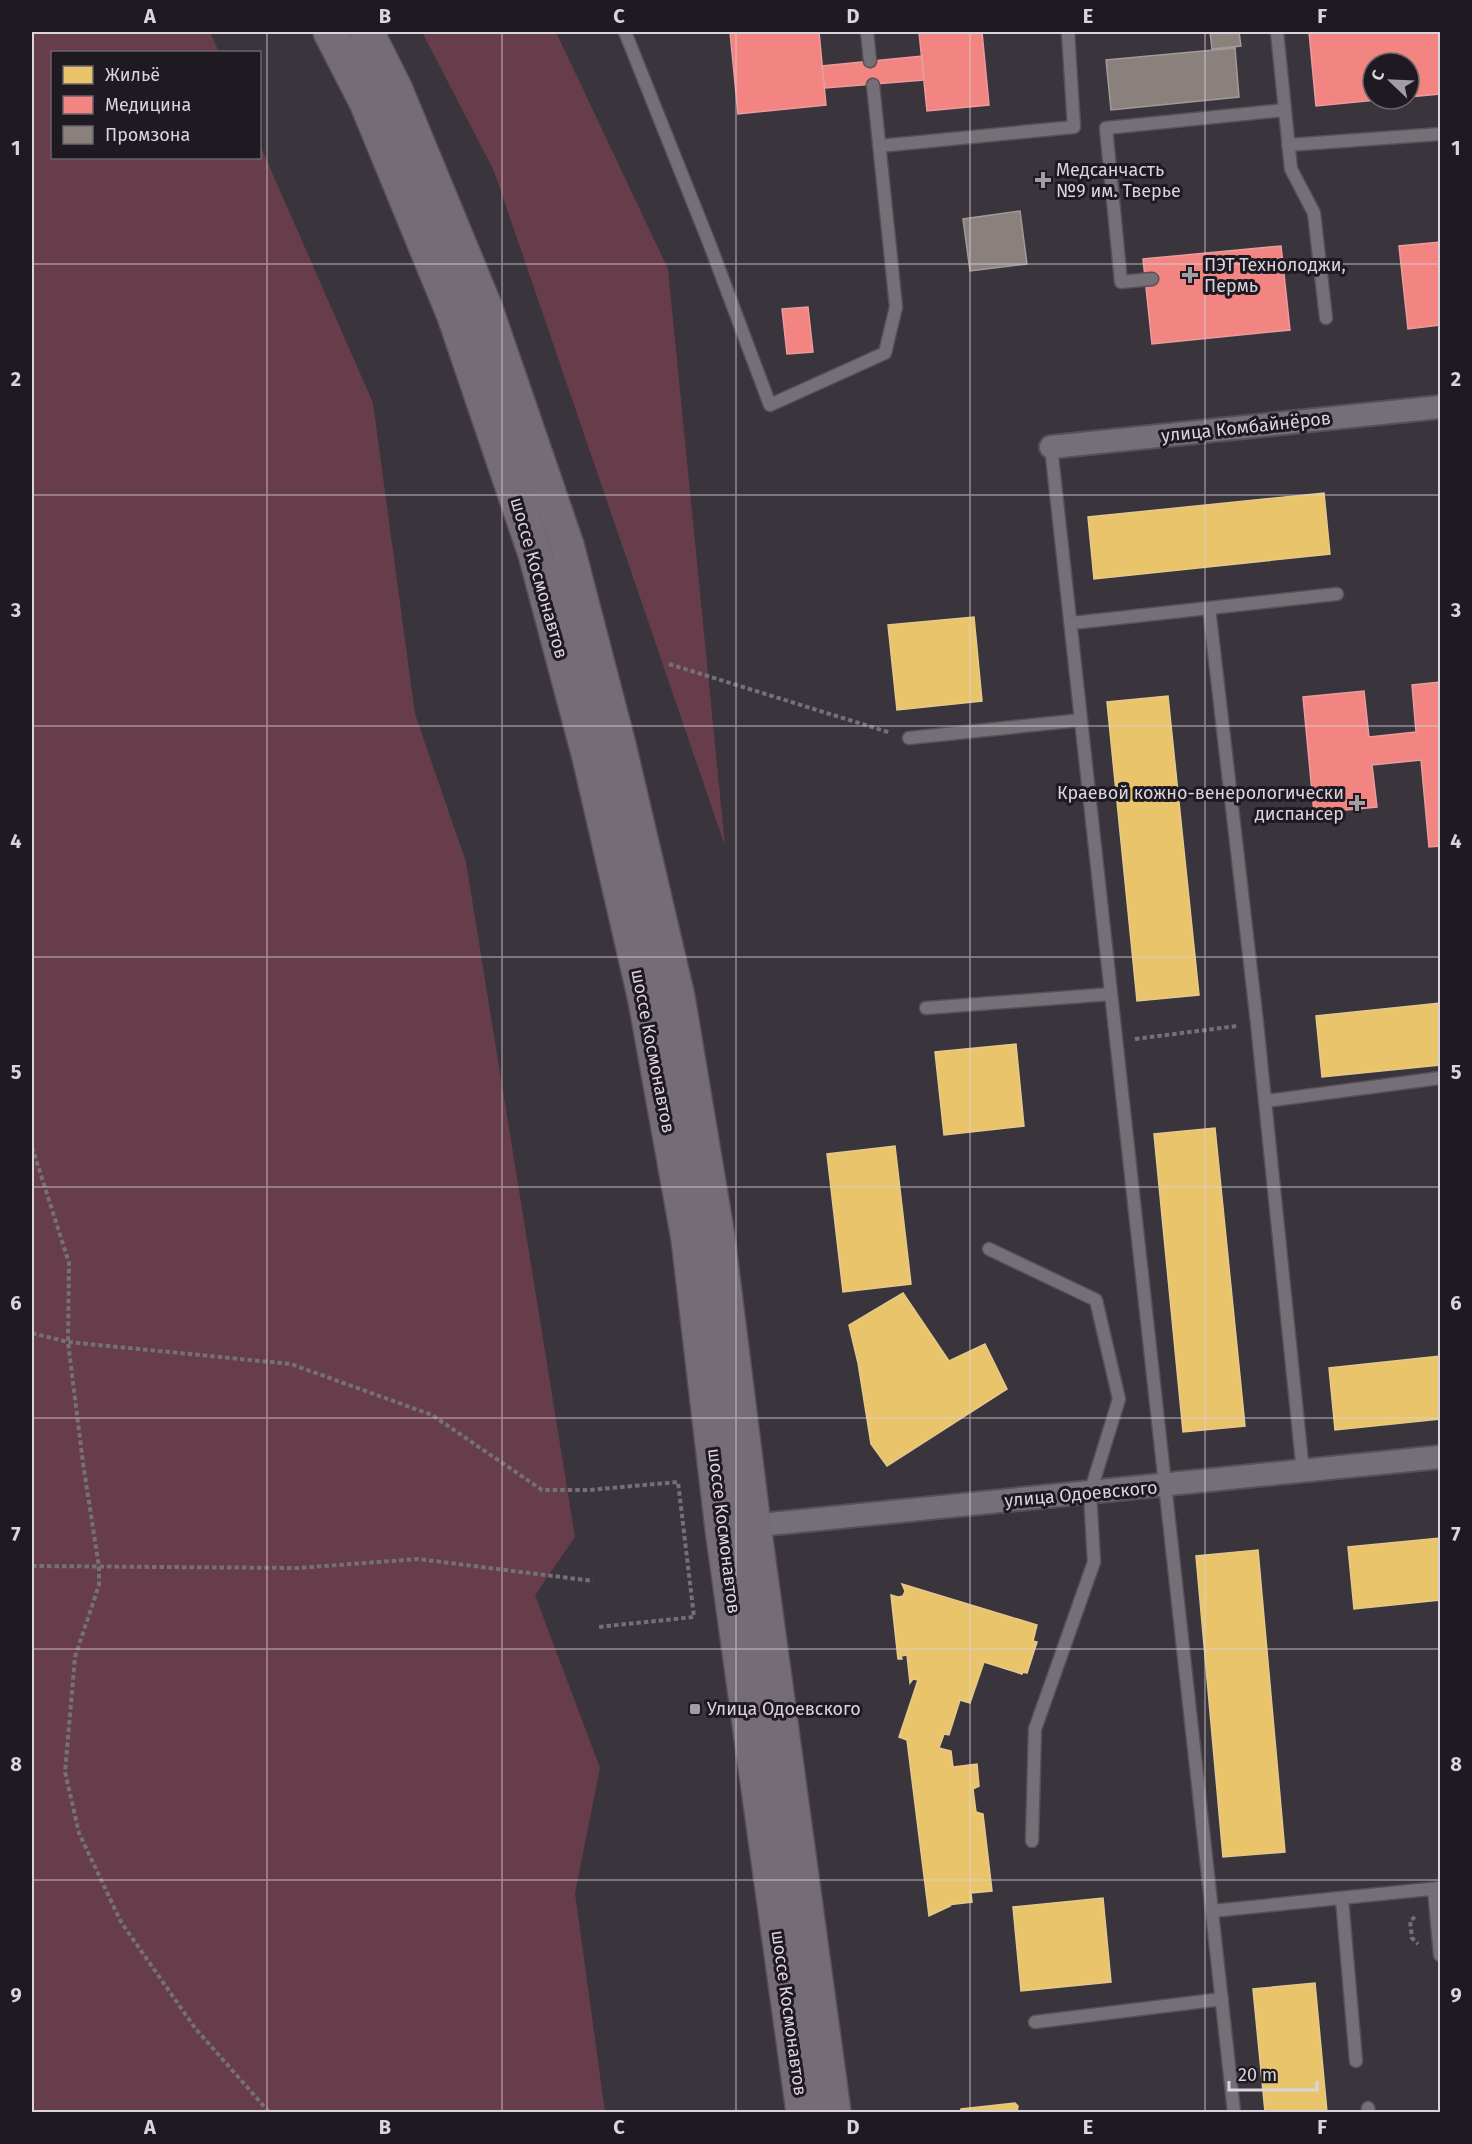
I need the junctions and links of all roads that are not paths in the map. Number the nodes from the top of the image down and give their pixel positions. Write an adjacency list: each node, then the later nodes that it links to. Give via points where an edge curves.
1 (330, 32): 32 (main road, шоссе Космонавтов, via 366,102 454,316 535,554 589,757 645,1000 688,1239)
2 (367, 32): 31 (main road, шоссе Космонавтов, via 396,90 485,306 567,545 678,997 718,1238)
3 (625, 32): 12 (lane, via 770,405 885,353 896,307)
4 (867, 32): 7 (lane)
5 (1068, 32): 12 (lane, via 1074,127)
6 (1277, 32): 9 (lane)
7 (870, 61)
8 (873, 85): 12 (lane)
9 (1285, 110): 11 (lane); 13 (lane, via 1106,128 1121,282)
10 (1440, 134): 11 (lane)
11 (1288, 145): 14 (lane, via 1291,169 1314,213)
12 (879, 146)
13 (1152, 279)
14 (1326, 318)
15 (1440, 407): 16 (street, улица Комбайнёров)
16 (1051, 447): 19 (lane)
17 (1337, 594): 18 (lane)
18 (1209, 608): 19 (lane); 25 (lane)
19 (1072, 623): 20 (lane)
20 (1081, 720): 21 (lane); 22 (lane)
21 (909, 738)
22 (1111, 994): 23 (lane); 29 (lane)
23 (926, 1008)
24 (1440, 1078): 25 (lane)
25 (1266, 1101): 28 (lane)
26 (988, 1249): 30 (lane, via 1096,1300 1119,1399)
27 (1440, 1457): 28 (street, улица Одоевского)
28 (1303, 1472): 29 (street, улица Одоевского)
29 (1165, 1486): 30 (street, улица Одоевского); 36 (lane)
30 (1090, 1493): 31 (street, улица Одоевского); 33 (lane, via 1094,1562 1035,1729)
31 (754, 1525): 32 (street, улица Одоевского); 42 (main road, шоссе Космонавтов)
32 (722, 1529): 41 (main road, шоссе Космонавтов)
33 (1032, 1841)
34 (1437, 1889): 35 (lane); 37 (lane)
35 (1342, 1899): 36 (lane); 40 (lane)
36 (1212, 1911): 38 (lane)
37 (1440, 1955)
38 (1222, 1999): 39 (lane); 43 (lane)
39 (1035, 2022)
40 (1356, 2061)
41 (803, 2112)
42 (834, 2112)
43 (1234, 2112)

